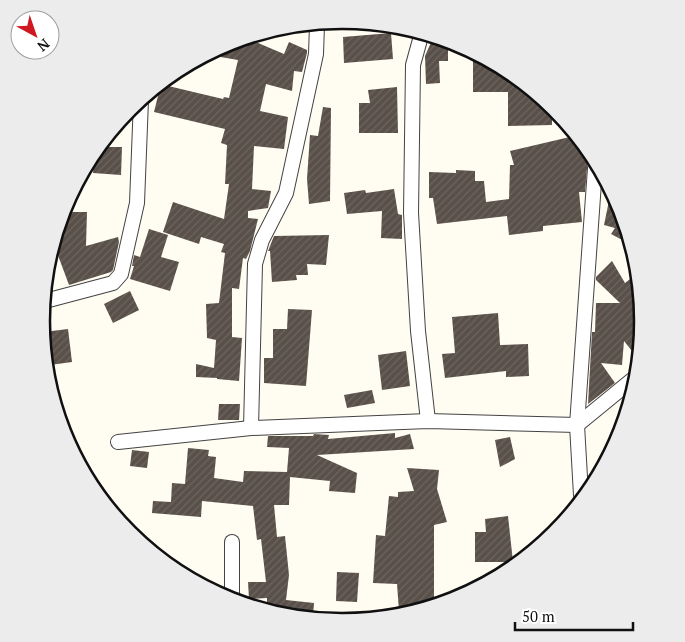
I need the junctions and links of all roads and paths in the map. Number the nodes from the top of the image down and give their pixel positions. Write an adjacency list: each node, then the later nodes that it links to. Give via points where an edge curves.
1 (317, 30): 9 (street, via 316,54 286,193 262,240 255,264)
2 (419, 39): 7 (street, via 413,65 411,214 418,332)
3 (141, 110): 5 (street, via 138,203 121,274 113,283)
4 (595, 173): 8 (street)
5 (51, 299)
6 (628, 383): 8 (street)
7 (428, 421): 8 (street); 9 (street)
8 (577, 425): 11 (street)
9 (250, 428): 10 (street)
10 (118, 442)
11 (582, 488)
12 (232, 542): 13 (street)
13 (232, 591)

